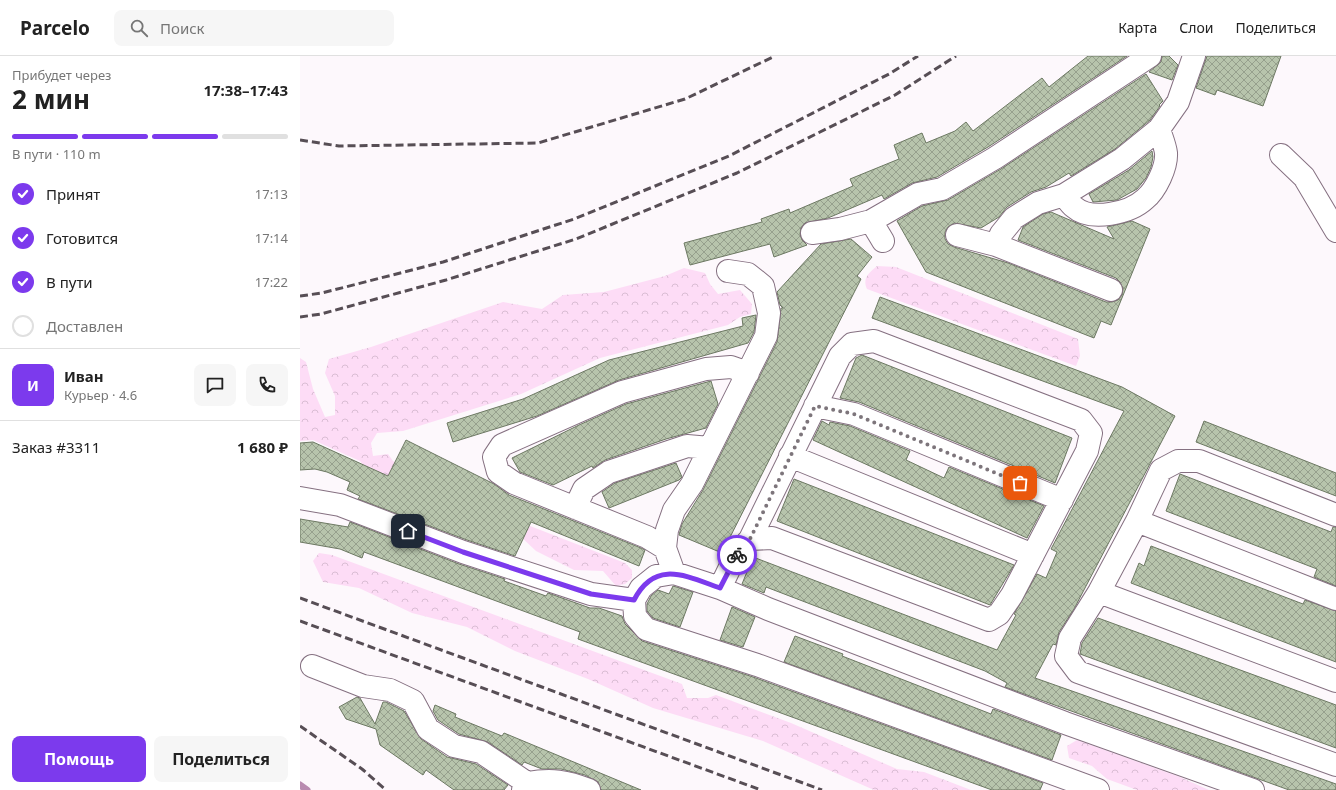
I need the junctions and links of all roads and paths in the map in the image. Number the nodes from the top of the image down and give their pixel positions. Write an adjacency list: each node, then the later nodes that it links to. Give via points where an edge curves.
1 (1150, 56): 6 (lane, via 995,158 942,189 918,194)
2 (1194, 56): 3 (lane, via 1178,102)
3 (1159, 129): 5 (lane, via 1122,159); 5 (lane, via 1166,153 1161,178 1146,199 1126,210 1091,216 1074,208)
4 (1281, 155): 7 (lane, via 1304,177)
5 (1064, 195): 11 (lane, via 1038,203 1014,218)
6 (871, 221): 8 (lane); 10 (lane)
7 (1336, 231)
8 (812, 233)
9 (957, 235): 11 (lane)
10 (883, 241)
11 (996, 245): 13 (lane)
12 (728, 271): 14 (lane, via 748,274 763,286 769,313 766,336)
13 (1111, 290)
14 (748, 373): 16 (lane); 20 (lane, via 731,367 706,369 622,392 502,445 494,457 498,472 514,483)
15 (815, 406): 17 (lane); 19 (lane, via 854,414); 19 (lane, via 840,356 852,344 874,341 889,346 1081,420 1091,433 1087,451)
16 (710, 448): 20 (lane, via 687,446 609,472 584,489); 24 (lane, via 692,484 674,510 667,530)
17 (790, 456): 23 (lane); 25 (lane)
18 (300, 498): 30 (lane, via 340,505 463,552 591,594)
19 (1062, 500): 25 (lane)
20 (575, 508): 24 (lane, via 648,537)
21 (1336, 515): 22 (lane, via 1199,461 1178,461 1161,470)
22 (1137, 522): 28 (lane); 29 (lane)
23 (750, 539): 25 (lane, via 772,538 989,620 999,614 1012,596); 27 (lane, via 735,557)
24 (665, 548): 26 (lane)
25 (1033, 555)
26 (674, 573): 27 (lane); 30 (lane, via 656,576 640,588)
27 (720, 588): 37 (lane, via 1065,723)
28 (1100, 592): 32 (lane); 33 (lane, via 1070,638 1066,656 1078,672)
29 (1336, 599)
30 (634, 600): 36 (lane, via 635,616 646,629 757,665)
31 (312, 666): 34 (lane, via 363,686 390,690 413,701 428,729 454,746 481,752)
32 (1336, 681)
33 (1336, 765)
34 (525, 787): 35 (lane, via 547,780 570,782)
35 (588, 790)
36 (1098, 790)
37 (1253, 790)

